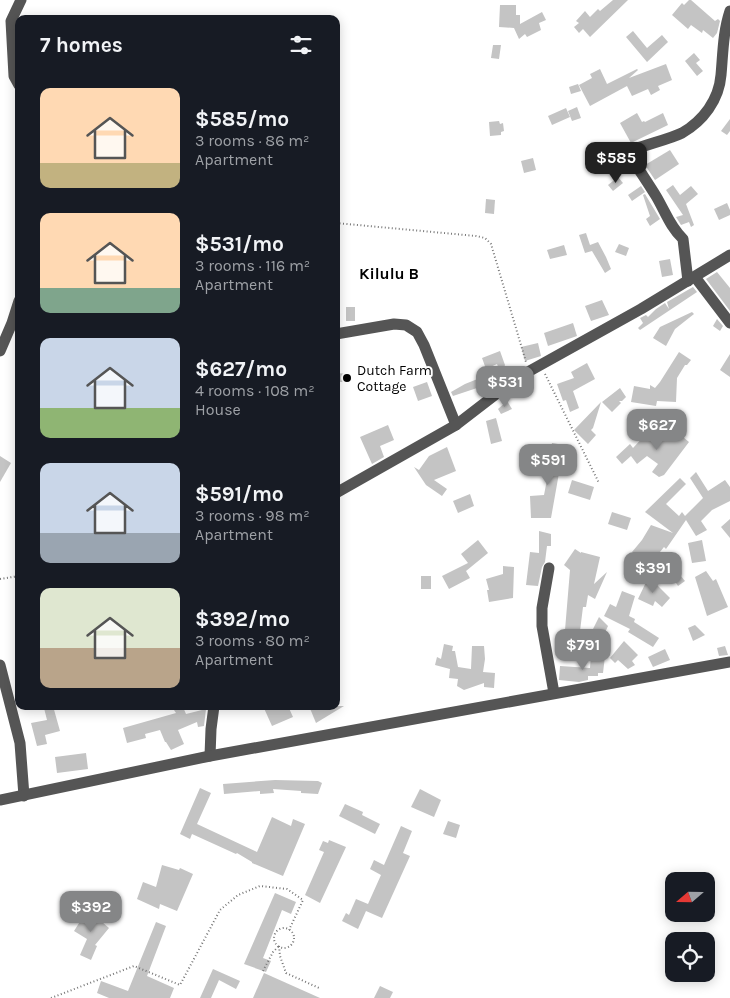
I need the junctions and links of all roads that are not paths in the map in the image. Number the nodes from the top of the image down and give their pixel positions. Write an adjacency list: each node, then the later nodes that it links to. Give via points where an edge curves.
1 (21, 0): 3 (street, via 11,21)
2 (730, 11): 5 (street, via 723,41 721,76 712,105 682,133 631,152 631,157 670,219 673,230 683,239)
3 (15, 78)
4 (730, 255): 5 (street)
5 (691, 279): 7 (street); 10 (street, via 517,378)
6 (15, 314): 9 (street)
7 (730, 323)
8 (340, 333): 10 (street, via 394,324 406,325 417,332)
9 (0, 351)
10 (456, 425): 11 (street)
11 (340, 491)
12 (549, 568): 15 (street, via 542,626)
13 (730, 662): 15 (street)
14 (0, 665): 18 (street, via 20,743)
15 (554, 694): 17 (street)
16 (213, 710): 17 (street)
17 (210, 756): 18 (street)
18 (24, 796): 19 (street)
19 (0, 800)

